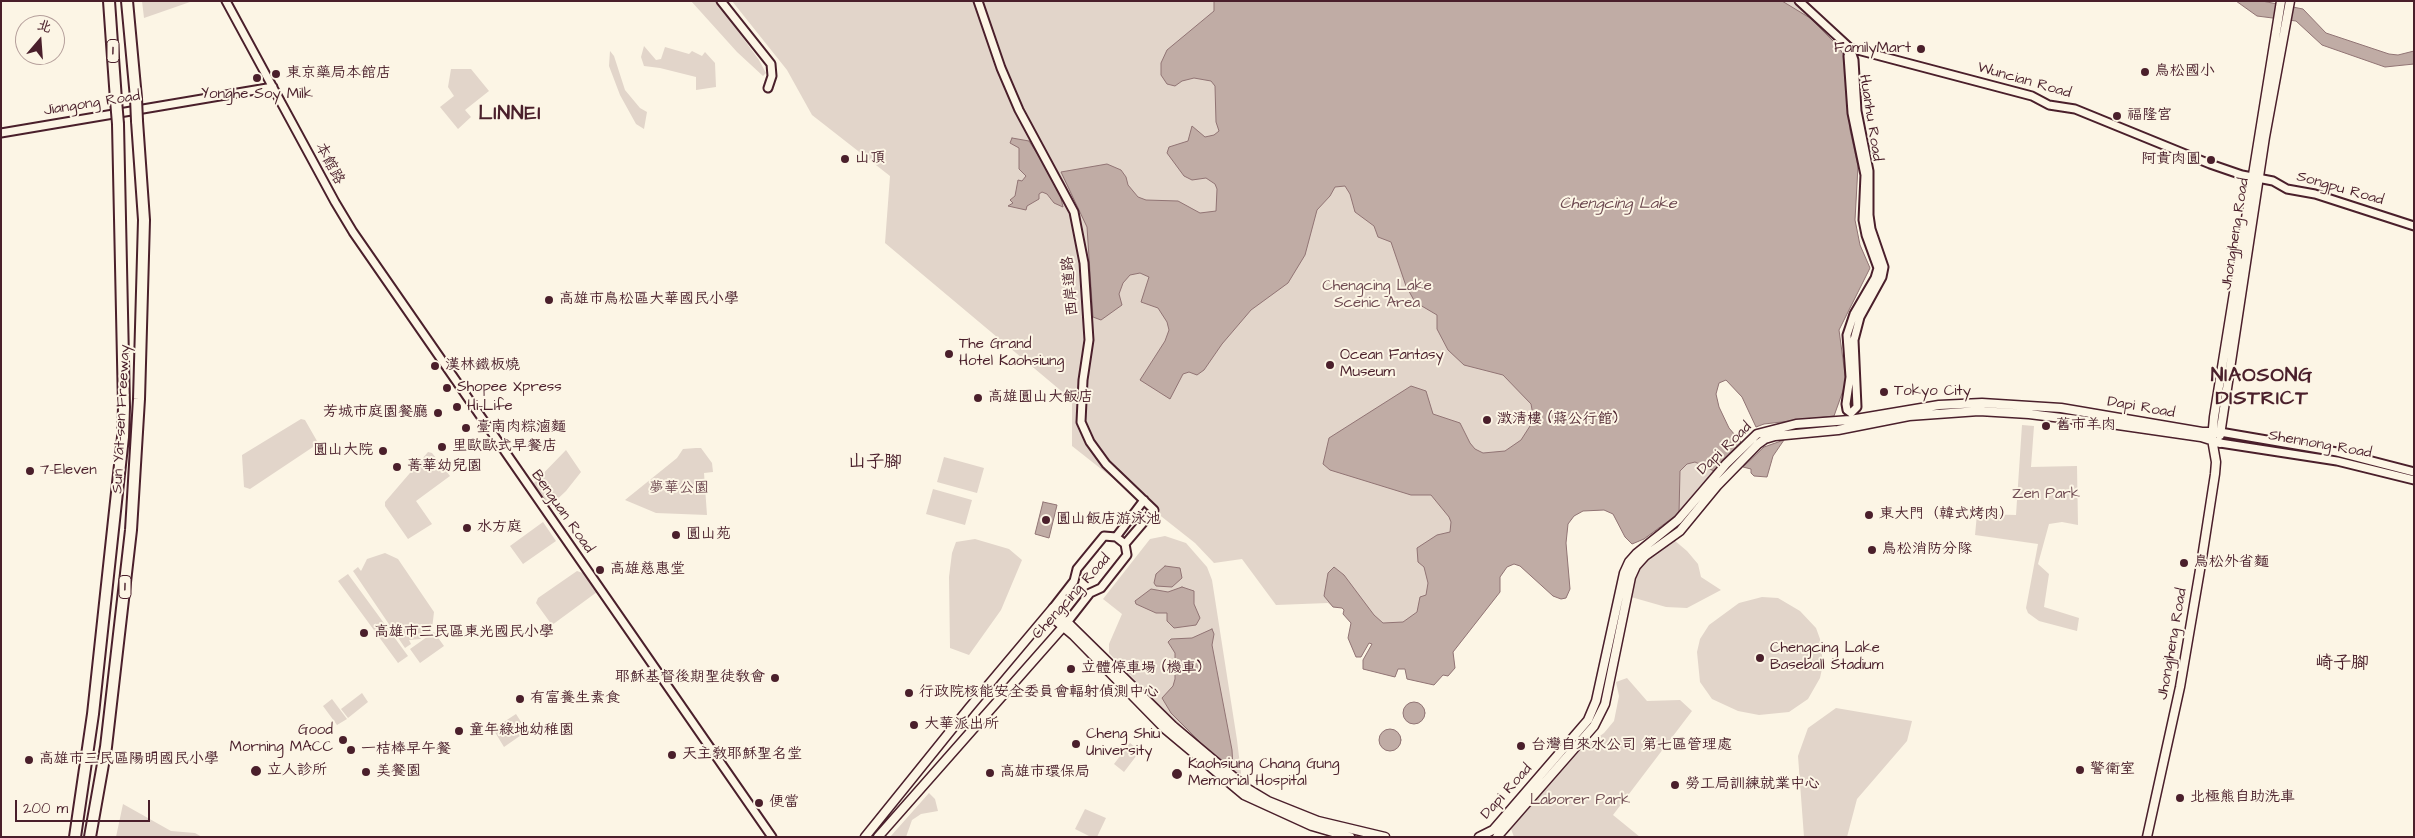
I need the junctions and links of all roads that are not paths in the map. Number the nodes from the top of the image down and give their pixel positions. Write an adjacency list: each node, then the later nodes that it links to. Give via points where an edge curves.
1 (109, 1): 26 (highway, Sun Yat-sen Freeway / 1, bridge, via 118,124 123,437 89,744)
2 (127, 1): 27 (highway, Sun Yat-sen Freeway / 1, bridge, via 144,220 138,425 131,530 106,747)
3 (226, 1): 10 (street)
4 (721, 1): 11 (street, via 771,64)
5 (978, 1): 21 (street, 西岸道路, via 1000,68 1019,110 1074,212 1084,263 1089,340 1081,422 1106,464)
6 (1799, 1): 9 (street, Wuncian Road)
7 (2281, 2): 13 (main road, Jhongjheng Road)
8 (2290, 2): 13 (main road, Jhongjheng Road)
9 (1850, 48): 13 (street, Wuncian Road, via 2032,96 2049,105 2075,109 2179,153); 15 (street, Huanhu Road, via 1854,60 1857,111 1869,171 1869,215 1884,267 1882,277)
10 (273, 88): 12 (street, Jiangong Road); 28 (street, 本館路, via 334,202 365,251)
11 (768, 88)
12 (1, 133)
13 (2255, 177): 14 (street, Songpu Road); 16 (main road, Jhongjheng Road)
14 (2414, 226)
15 (1865, 301): 15 (street, Huanhu Road, via 1854,314 1847,335 1850,377 1846,404 1851,413 1856,407 1854,340)
16 (2215, 435): 17 (main road, Jhongjheng Road); 18 (main road, Jhongjheng Road); 19 (street, Shennong Road, via 2337,452); 33 (main road, Dapi Road, via 2061,408 1982,403 1939,405 1850,420 1796,424 1757,434 1726,464 1678,520 1629,562 1596,701 1588,720 1493,830); 34 (main road, Dapi Road, via 1980,410 1909,416 1838,430 1765,439 1717,486 1680,531 1636,566 1631,577 1606,704 1594,726)
17 (2220, 443): 18 (main road, Jhongjheng Road); 20 (street, Shennong Road, via 2337,461)
18 (2215, 454): 35 (main road, Jhongjheng Road, via 2214,483 2180,687)
19 (2414, 472)
20 (2414, 480)
21 (1144, 500): 22 (street); 23 (street, 西岸道路, via 1154,510)
22 (1116, 537): 23 (street, Chengcing Road); 24 (street, Chengcing Road, via 1104,536 1077,569 1074,581)
23 (1125, 544): 25 (street, Chengcing Road, via 1127,555 1101,588 1090,593)
24 (1051, 611): 25 (main road); 29 (main road, Chengcing Road)
25 (1066, 624): 30 (main road, Chengcing Road); 31 (main road, via 1165,729 1244,795 1312,826); 32 (main road, via 1173,726 1248,789 1268,801 1318,821)
26 (75, 837)
27 (90, 837)
28 (772, 837)
29 (865, 837)
30 (878, 837)
31 (1350, 837)
32 (1385, 837)
33 (1479, 837)
34 (1497, 837)
35 (2147, 837)

